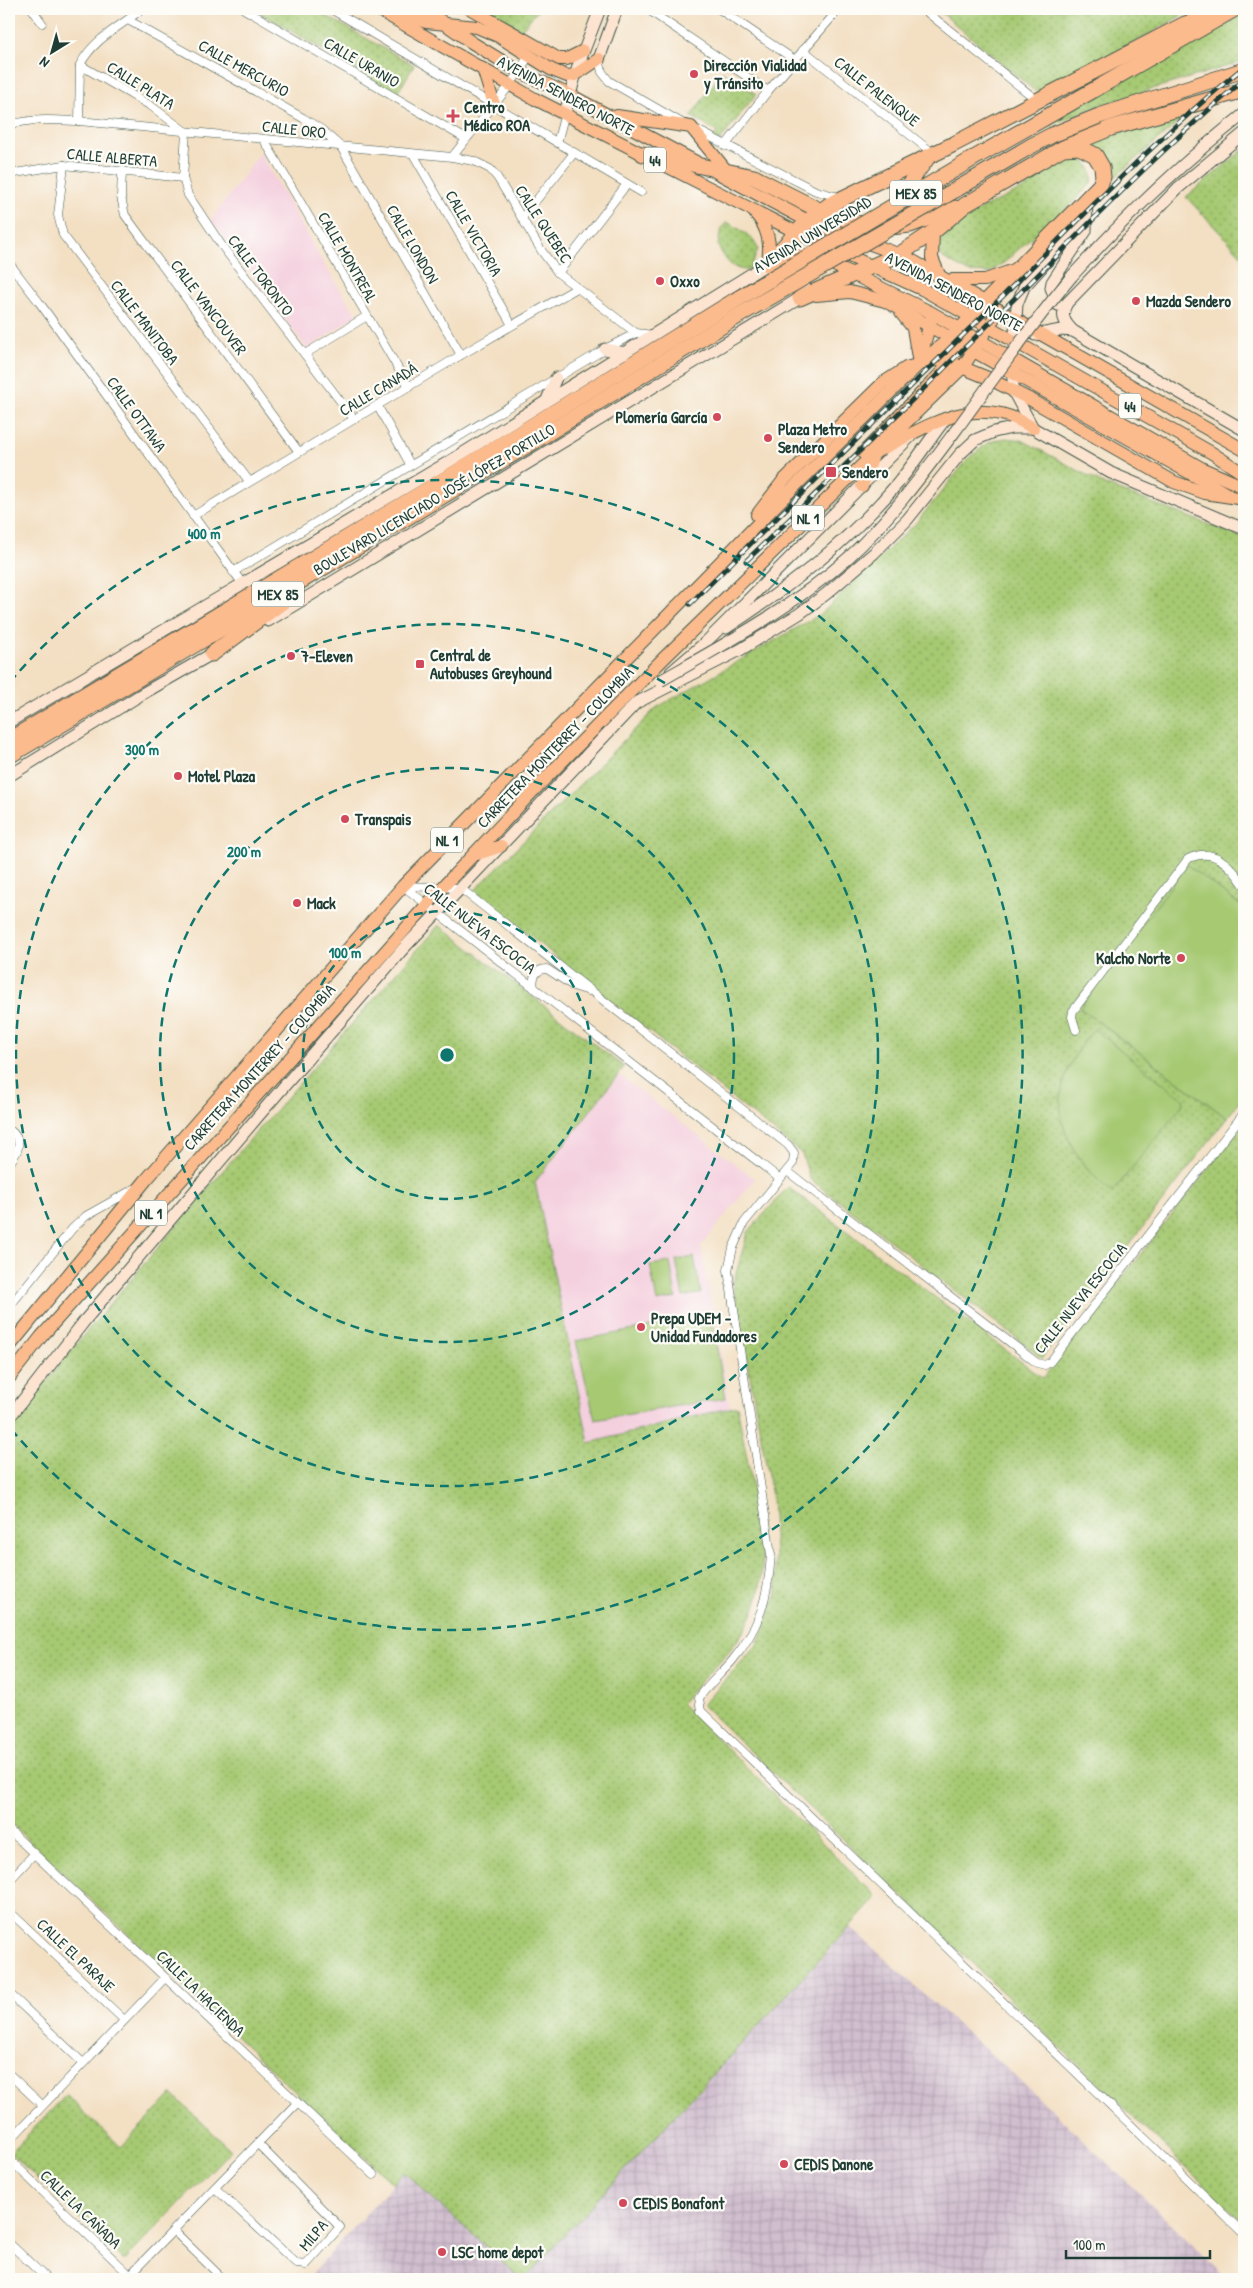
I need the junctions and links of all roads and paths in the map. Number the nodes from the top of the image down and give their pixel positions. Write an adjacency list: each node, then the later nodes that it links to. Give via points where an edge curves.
1 (32, 9): 18 (street)
2 (142, 9): 17 (street)
3 (244, 9): 45 (street, CALLE URANIO)
4 (331, 9): 36 (street)
5 (424, 9): 19 (main road, AVENIDA SENDERO NORTE / 44)
6 (472, 9): 20 (main road)
7 (600, 9): 22 (street)
8 (617, 9): 24 (street)
9 (647, 9): 33 (street)
10 (719, 9): 25 (street)
11 (825, 9): 15 (street)
12 (923, 9): 35 (street)
13 (1235, 9): 16 (highway, AVENIDA UNIVERSIDAD / MEX 85)
14 (378, 10): 19 (main road); 27 (main road, AVENIDA SENDERO NORTE / 44)
15 (836, 12): 21 (street)
16 (1217, 19): 35 (highway, via 1185,24); 119 (highway, AVENIDA UNIVERSIDAD / MEX 85, bridge, via 734,300)
17 (128, 20): 26 (street, via 91,48); 49 (street, CALLE MERCURIO, via 303,118)
18 (42, 23)
19 (445, 24): 20 (main road); 29 (main road, AVENIDA SENDERO NORTE / 44)
20 (491, 27): 22 (main road, via 559,59 567,59); 23 (main road)
21 (803, 50): 25 (street); 54 (street, CALLE PALENQUE)
22 (583, 51): 30 (street)
23 (530, 56): 29 (street); 30 (main road, via 552,70)
24 (599, 59): 30 (main road); 42 (street, via 602,72 609,81)
25 (795, 60): 33 (street)
26 (80, 64): 40 (street); 43 (street, CALLE PLATA, via 152,106)
27 (483, 69): 31 (main road, AVENIDA SENDERO NORTE / 44); 36 (main road)
28 (1244, 70): 119 (highway, AVENIDA UNIVERSIDAD / MEX 85, bridge, via 1099,116 1031,146)
29 (520, 72): 31 (street); 34 (main road, AVENIDA SENDERO NORTE / 44)
30 (575, 75): 34 (street)
31 (510, 85): 36 (street); 37 (main road, AVENIDA SENDERO NORTE / 44)
32 (1244, 90): 50 (highway, via 1104,131)
33 (768, 91): 48 (street)
34 (570, 95): 37 (street); 38 (main road, AVENIDA SENDERO NORTE / 44)
35 (1038, 101): 54 (highway)
36 (494, 104): 45 (street); 47 (street)
37 (565, 113): 47 (street); 53 (main road, AVENIDA SENDERO NORTE / 44)
38 (606, 114): 42 (main road); 57 (main road, AVENIDA SENDERO NORTE / 44)
39 (1244, 114): 146 (street, bridge, via 1157,186 1072,276 926,471 850,556 782,609)
40 (79, 121): 41 (street, CALLE ORO, via 42,119); 43 (street, CALLE ORO)
41 (9, 126)
42 (690, 127): 48 (street); 59 (main road)
43 (186, 132): 46 (street, CALLE ORO); 61 (street, CALLE TORONTO)
44 (1244, 133): 90 (street, via 1178,188)
45 (466, 139): 55 (street)
46 (264, 140): 49 (street, CALLE ORO); 91 (street, CALLE MONTREAL)
47 (557, 143): 51 (street)
48 (725, 146): 66 (street, via 822,194)
49 (341, 147): 52 (street, CALLE ORO); 106 (street, CALLE LONDON)
50 (1063, 148): 65 (highway, via 1079,147 1095,155 1103,174); 67 (highway)
51 (574, 153): 62 (street); 72 (street)
52 (413, 154): 55 (street, CALLE ORO); 95 (street, CALLE VICTORIA)
53 (643, 154): 57 (highway); 68 (main road, AVENIDA SENDERO NORTE / 44)
54 (931, 156): 66 (highway); 70 (highway, via 909,182 906,199 913,209 923,215)
55 (452, 157): 72 (street, CALLE QUEBEC, via 474,161 490,169)
56 (64, 165): 58 (street, CALLE ALBERTA); 60 (street, CALLE ALBERTA); 131 (street, CALLE MANITOBA, via 58,215 63,235)
57 (706, 167): 59 (highway); 63 (main road, AVENIDA SENDERO NORTE / 44)
58 (122, 170): 61 (street, CALLE ALBERTA); 127 (street, CALLE VANCOUVER, via 121,198 125,215)
59 (726, 171): 63 (main road); 69 (highway, via 754,178)
60 (9, 174)
61 (183, 178): 105 (street, CALLE TORONTO, via 188,195 206,224)
62 (626, 184): 64 (street); 81 (street)
63 (740, 185): 73 (main road, AVENIDA SENDERO NORTE / 44)
64 (641, 192)
65 (1092, 194): 71 (street); 80 (highway, NL 1)
66 (849, 196): 69 (highway)
67 (964, 205): 70 (highway); 75 (highway)
68 (744, 206): 74 (main road, AVENIDA SENDERO NORTE / 44); 78 (main road, via 757,216 766,230 769,244)
69 (821, 210): 70 (highway, via 854,223 880,227 910,225); 73 (highway)
70 (934, 216)
71 (1087, 217): 90 (street, via 1083,238 1052,282 1054,298); 93 (street, via 1024,286)
72 (522, 218): 81 (street, CALLE QUEBEC)
73 (808, 221): 74 (highway); 76 (main road, AVENIDA SENDERO NORTE / 44)
74 (796, 232): 78 (highway); 79 (main road, AVENIDA SENDERO NORTE / 44)
75 (934, 232): 76 (highway); 83 (main road, via 932,258)
76 (900, 254): 79 (highway); 83 (main road, AVENIDA SENDERO NORTE / 44)
77 (9, 263): 139 (street, CALLE OTTAWA)
78 (767, 264): 82 (main road, via 778,258 802,255 822,259); 86 (street, via 783,260 794,261 800,266 806,285); 100 (street, BOULEVARD LICENCIADO JOSÉ LÓPEZ PORTILLO)
79 (874, 267): 82 (highway); 85 (main road, AVENIDA SENDERO NORTE / 44)
80 (1020, 268): 83 (main road, via 985,280); 88 (highway, NL 1)
81 (558, 273): 84 (street, CALLE QUEBEC)
82 (855, 276): 86 (highway); 94 (main road)
83 (944, 278): 88 (main road, AVENIDA SENDERO NORTE / 44)
84 (577, 288): 95 (street, CALLE CANADÁ); 97 (street, CALLE QUEBEC)
85 (922, 289): 92 (main road, AVENIDA SENDERO NORTE / 44); 94 (main road, via 928,300)
86 (800, 298): 87 (main road, via 850,292); 145 (street, BOULEVARD LICENCIADO JOSÉ LÓPEZ PORTILLO)
87 (885, 301): 94 (main road); 108 (main road, via 905,316 913,328)
88 (986, 302): 89 (main road, AVENIDA SENDERO NORTE / 44); 92 (main road, CARRETERA MONTERREY - COLOMBIA / NL 1)
89 (999, 310): 93 (main road, AVENIDA SENDERO NORTE / 44); 96 (main road, CARRETERA MONTERREY - COLOMBIA / NL 1)
90 (1063, 310): 98 (street)
91 (367, 316): 105 (street); 112 (street, CALLE MONTREAL)
92 (971, 316): 96 (main road, AVENIDA SENDERO NORTE / 44); 101 (main road, CARRETERA MONTERREY - COLOMBIA / NL 1)
93 (1016, 319): 99 (main road, AVENIDA SENDERO NORTE / 44); 102 (street)
94 (931, 320): 101 (main road); 108 (main road)
95 (512, 325): 106 (street, CALLE CANADÁ)
96 (989, 326): 101 (main road, CARRETERA MONTERREY - COLOMBIA / NL 1); 102 (main road, AVENIDA SENDERO NORTE / 44)
97 (636, 332): 100 (street); 103 (street)
98 (1072, 332): 99 (street, via 1061,330); 121 (street)
99 (1040, 334): 102 (street); 124 (main road, AVENIDA SENDERO NORTE / 44)
100 (653, 335): 104 (street, BOULEVARD LICENCIADO JOSÉ LÓPEZ PORTILLO)
101 (966, 339): 107 (main road); 108 (main road, CARRETERA MONTERREY - COLOMBIA / NL 1); 109 (main road); 110 (main road, CARRETERA MONTERREY - COLOMBIA / NL 1)
102 (1014, 341): 109 (street); 130 (main road, AVENIDA SENDERO NORTE / 44)
103 (605, 349): 104 (street); 111 (street)
104 (625, 353): 114 (street, BOULEVARD LICENCIADO JOSÉ LÓPEZ PORTILLO)
105 (304, 354): 117 (street, CALLE TORONTO)
106 (461, 355): 112 (street, CALLE CANADÁ)
107 (949, 362): 108 (main road, via 935,360); 110 (main road); 138 (main road, via 834,481)
108 (919, 364): 155 (main road, CARRETERA MONTERREY - COLOMBIA / NL 1)
109 (1013, 366): 113 (street); 133 (main road); 135 (main road)
110 (963, 367): 113 (main road); 128 (main road, CARRETERA MONTERREY - COLOMBIA / NL 1)
111 (556, 378): 114 (street); 118 (street)
112 (409, 388): 115 (street, CALLE CANADÁ)
113 (1013, 391): 120 (street); 135 (main road, via 1174,482 1205,494)
114 (546, 402): 123 (street, BOULEVARD LICENCIADO JOSÉ LÓPEZ PORTILLO)
115 (378, 406): 117 (street, CALLE CANADÁ); 129 (street)
116 (946, 418): 120 (main road, via 973,411 994,412 1014,417); 122 (main road); 144 (street, via 899,482 826,557 778,595)
117 (354, 419): 127 (street, CALLE CANADÁ)
118 (477, 424): 123 (street); 129 (street)
119 (544, 427): 142 (highway, BOULEVARD LICENCIADO JOSÉ LÓPEZ PORTILLO / MEX 85); 149 (highway, BOULEVARD LICENCIADO JOSÉ LÓPEZ PORTILLO / MEX 85)
120 (1033, 428): 140 (street, via 1111,473); 147 (street, NL 1, via 1012,428 975,440 907,520 826,594 740,650)
121 (1244, 430)
122 (912, 435): 128 (main road); 132 (street)
123 (485, 439): 136 (street, BOULEVARD LICENCIADO JOSÉ LÓPEZ PORTILLO)
124 (1225, 440): 125 (main road); 126 (main road, AVENIDA SENDERO NORTE / 44)
125 (1244, 443)
126 (1244, 450)
127 (300, 452): 131 (street, CALLE CANADÁ)
128 (874, 453): 132 (main road); 138 (main road, CARRETERA MONTERREY - COLOMBIA / NL 1)
129 (410, 464): 134 (street)
130 (1244, 474)
131 (249, 481): 139 (street, CALLE CANADÁ)
132 (862, 486): 144 (street)
133 (1244, 488)
134 (369, 490): 136 (street); 141 (street)
135 (1238, 498): 137 (main road)
136 (376, 504): 143 (street, BOULEVARD LICENCIADO JOSÉ LÓPEZ PORTILLO)
137 (1244, 504)
138 (821, 505): 153 (main road, CARRETERA MONTERREY - COLOMBIA / NL 1, via 664,658)
139 (193, 516): 141 (street, CALLE OTTAWA)
140 (1244, 529)
141 (234, 572): 143 (street, CALLE OTTAWA)
142 (312, 575): 145 (highway, via 285,600); 150 (highway, BOULEVARD LICENCIADO JOSÉ LÓPEZ PORTILLO / MEX 85)
143 (242, 583): 148 (street, BOULEVARD LICENCIADO JOSÉ LÓPEZ PORTILLO)
144 (706, 642): 146 (street)
145 (212, 654): 151 (street, BOULEVARD LICENCIADO JOSÉ LÓPEZ PORTILLO)
146 (660, 681): 147 (street)
147 (636, 703): 152 (street, NL 1)
148 (9, 722)
149 (9, 740)
150 (9, 756)
151 (9, 776)
152 (501, 846): 153 (main road); 157 (street, NL 1)
153 (472, 856): 156 (main road, CARRETERA MONTERREY - COLOMBIA / NL 1)
154 (1244, 885): 161 (street, via 1222,860 1210,854 1188,859 1073,1011)
155 (403, 886): 156 (street, CALLE NUEVA ESCOCIA); 158 (street, CALLE NUEVA ESCOCIA); 167 (main road, CARRETERA MONTERREY - COLOMBIA / NL 1)
156 (442, 888): 157 (street, CALLE NUEVA ESCOCIA); 158 (main road, CARRETERA MONTERREY - COLOMBIA / NL 1)
157 (460, 888): 158 (street, NL 1); 160 (street, CALLE NUEVA ESCOCIA)
158 (432, 908): 159 (street, CALLE NUEVA ESCOCIA); 170 (main road, CARRETERA MONTERREY - COLOMBIA / NL 1, via 41,1337); 171 (street, NL 1, via 86,1319)
159 (534, 988): 160 (street, via 534,976 538,971 547,969 573,986); 166 (street, CALLE NUEVA ESCOCIA)
160 (593, 992): 165 (street, CALLE NUEVA ESCOCIA, via 788,1145 794,1153 793,1163)
161 (1076, 1030)
162 (1244, 1113): 165 (street, CALLE NUEVA ESCOCIA, via 1045,1365 1037,1363)
163 (9, 1129): 164 (street, via 20,1144)
164 (9, 1164)
165 (787, 1171): 166 (street)
166 (779, 1178): 189 (street, via 744,1223 728,1270 771,1555 769,1581 761,1616 730,1663 699,1698 701,1711)
167 (146, 1180): 168 (street, via 86,1216); 169 (main road, CARRETERA MONTERREY - COLOMBIA / NL 1)
168 (9, 1307)
169 (9, 1347)
170 (9, 1378)
171 (9, 1417)
172 (9, 1830): 173 (street, CALLE LA HACIENDA)
173 (34, 1854): 174 (street); 176 (street, CALLE LA HACIENDA)
174 (9, 1880)
175 (9, 1911): 178 (street, CALLE EL PARAJE)
176 (165, 1978): 178 (street); 181 (street, CALLE LA HACIENDA)
177 (9, 1993): 179 (street)
178 (124, 2020): 179 (street)
179 (83, 2062): 182 (street)
180 (9, 2074): 182 (street)
181 (297, 2103): 184 (street); 186 (street, CALLE LA HACIENDA)
182 (42, 2105): 183 (street)
183 (9, 2141)
184 (258, 2144): 187 (street); 187 (street, MILPA, via 338,2223 339,2230 306,2265 297,2264)
185 (9, 2159): 191 (street, CALLE LA CAÑADA)
186 (374, 2175)
187 (215, 2188): 188 (street)
188 (174, 2230): 191 (street); 193 (street)
189 (1244, 2234)
190 (9, 2243): 192 (street)
191 (130, 2278)
192 (47, 2279)
193 (223, 2279)

